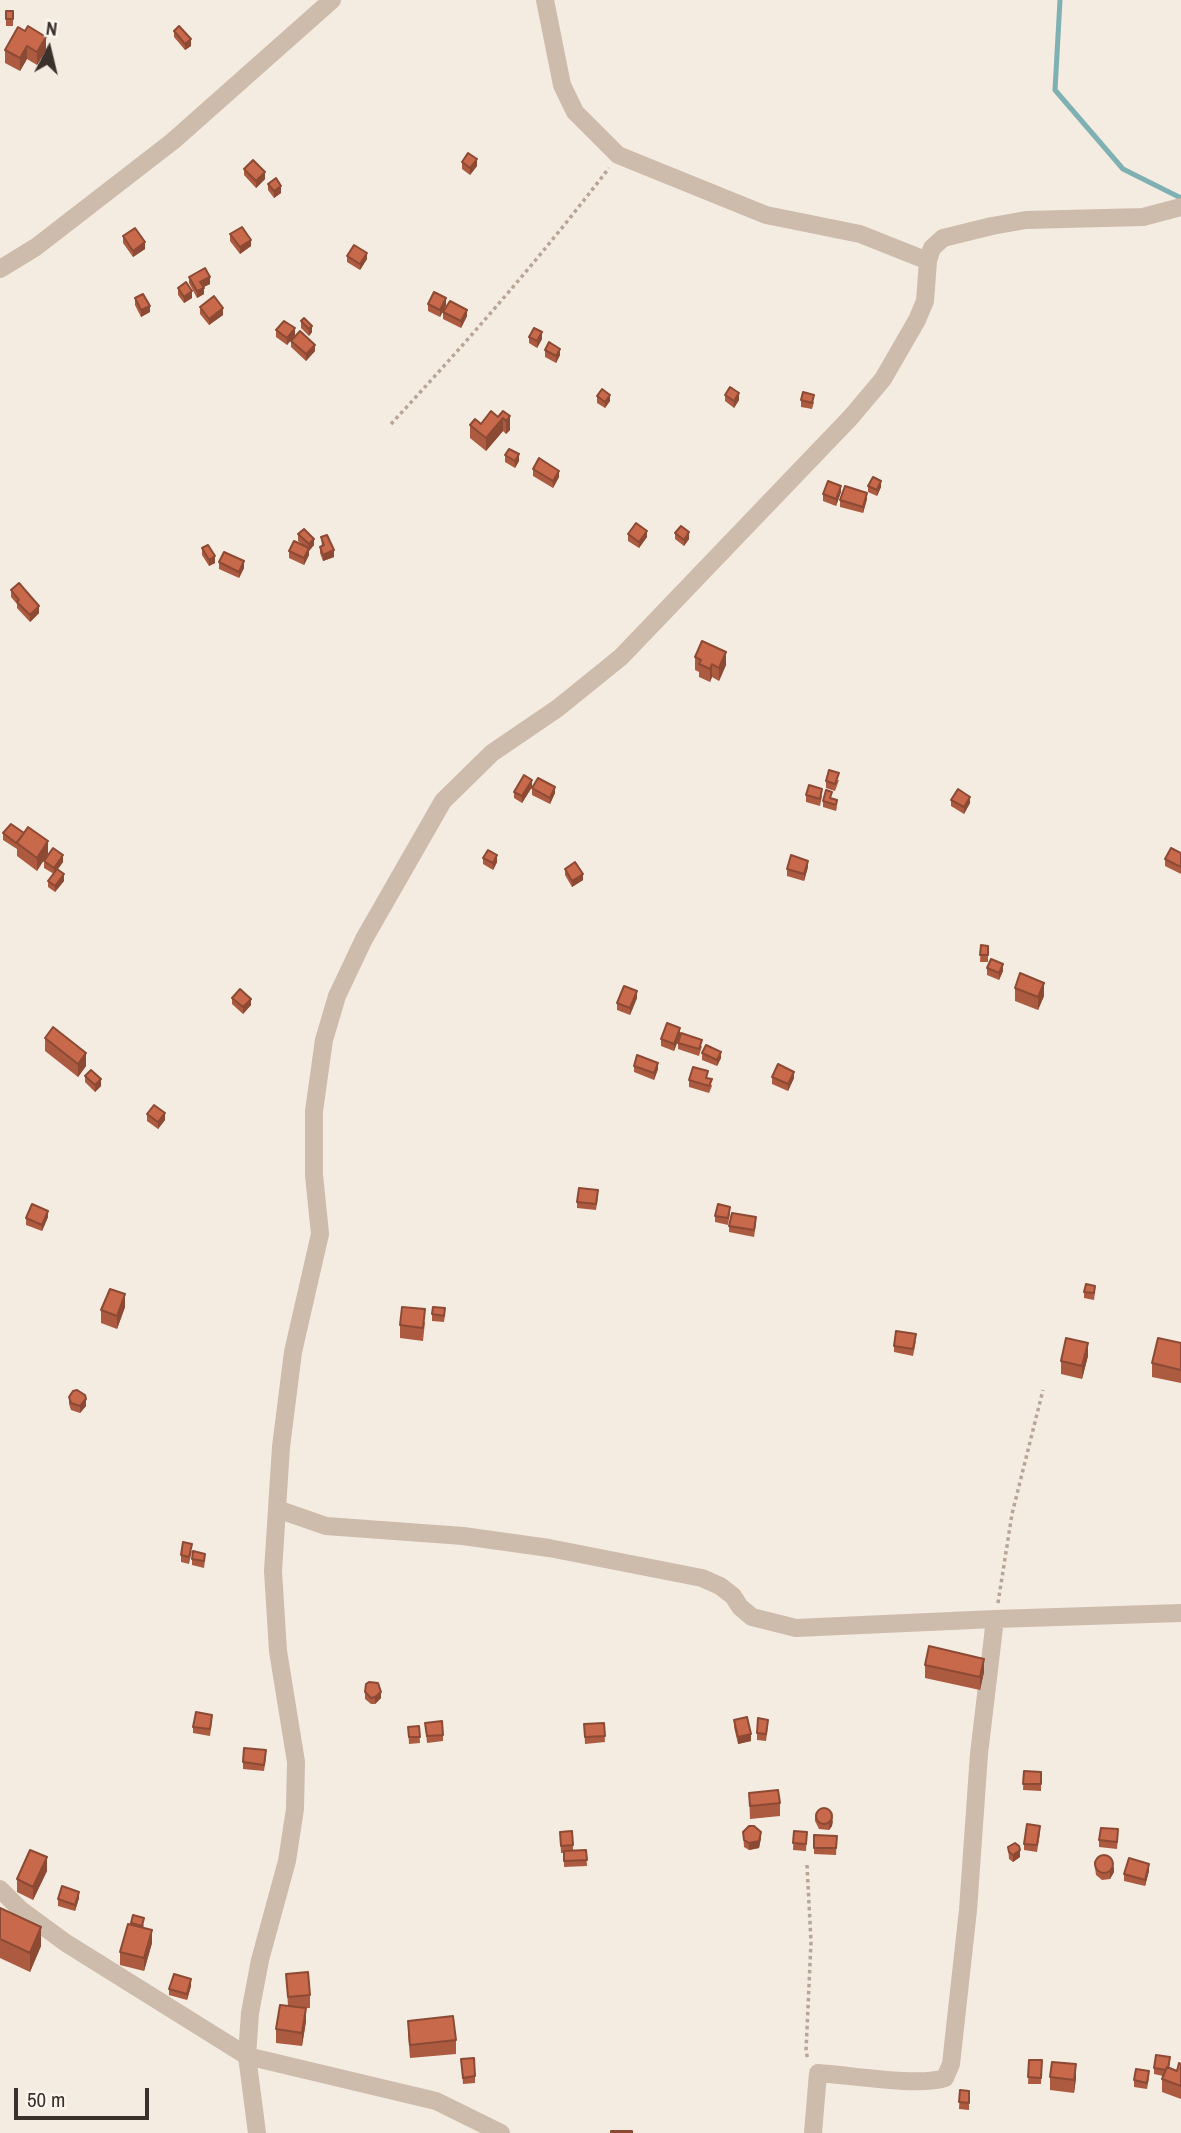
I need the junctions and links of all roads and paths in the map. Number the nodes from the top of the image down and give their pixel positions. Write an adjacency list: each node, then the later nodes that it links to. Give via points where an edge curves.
1 (332, 0): 6 (street, via 173,141 36,247)
2 (545, 0): 3 (street, via 562,85 575,112)
3 (618, 155): 5 (street, via 766,215 860,234); 7 (path, via 558,235)
4 (1181, 207): 5 (street, via 1143,217 1026,220 992,226 943,238 932,248)
5 (928, 261): 9 (street, via 925,301 883,379 621,657 492,753 443,801 364,939 337,996 324,1040 314,1111 320,1234 293,1352)
6 (0, 269)
7 (391, 424)
8 (1043, 1390): 11 (path, via 1012,1514)
9 (277, 1509): 11 (street, via 326,1526 463,1536 702,1578 733,1596 752,1617 796,1628); 14 (street, via 275,1615 296,1762 295,1810 287,1861 260,1960)
10 (1181, 1614): 11 (street)
11 (995, 1619): 15 (street, via 948,2073 941,2080 917,2081)
12 (807, 1865): 15 (path, via 811,1942 806,2051)
13 (0, 1889): 14 (street, via 66,1943)
14 (247, 2056): 16 (street); 17 (street, via 436,2101)
15 (818, 2073): 18 (street)
16 (257, 2133)
17 (501, 2133)
18 (813, 2133)

